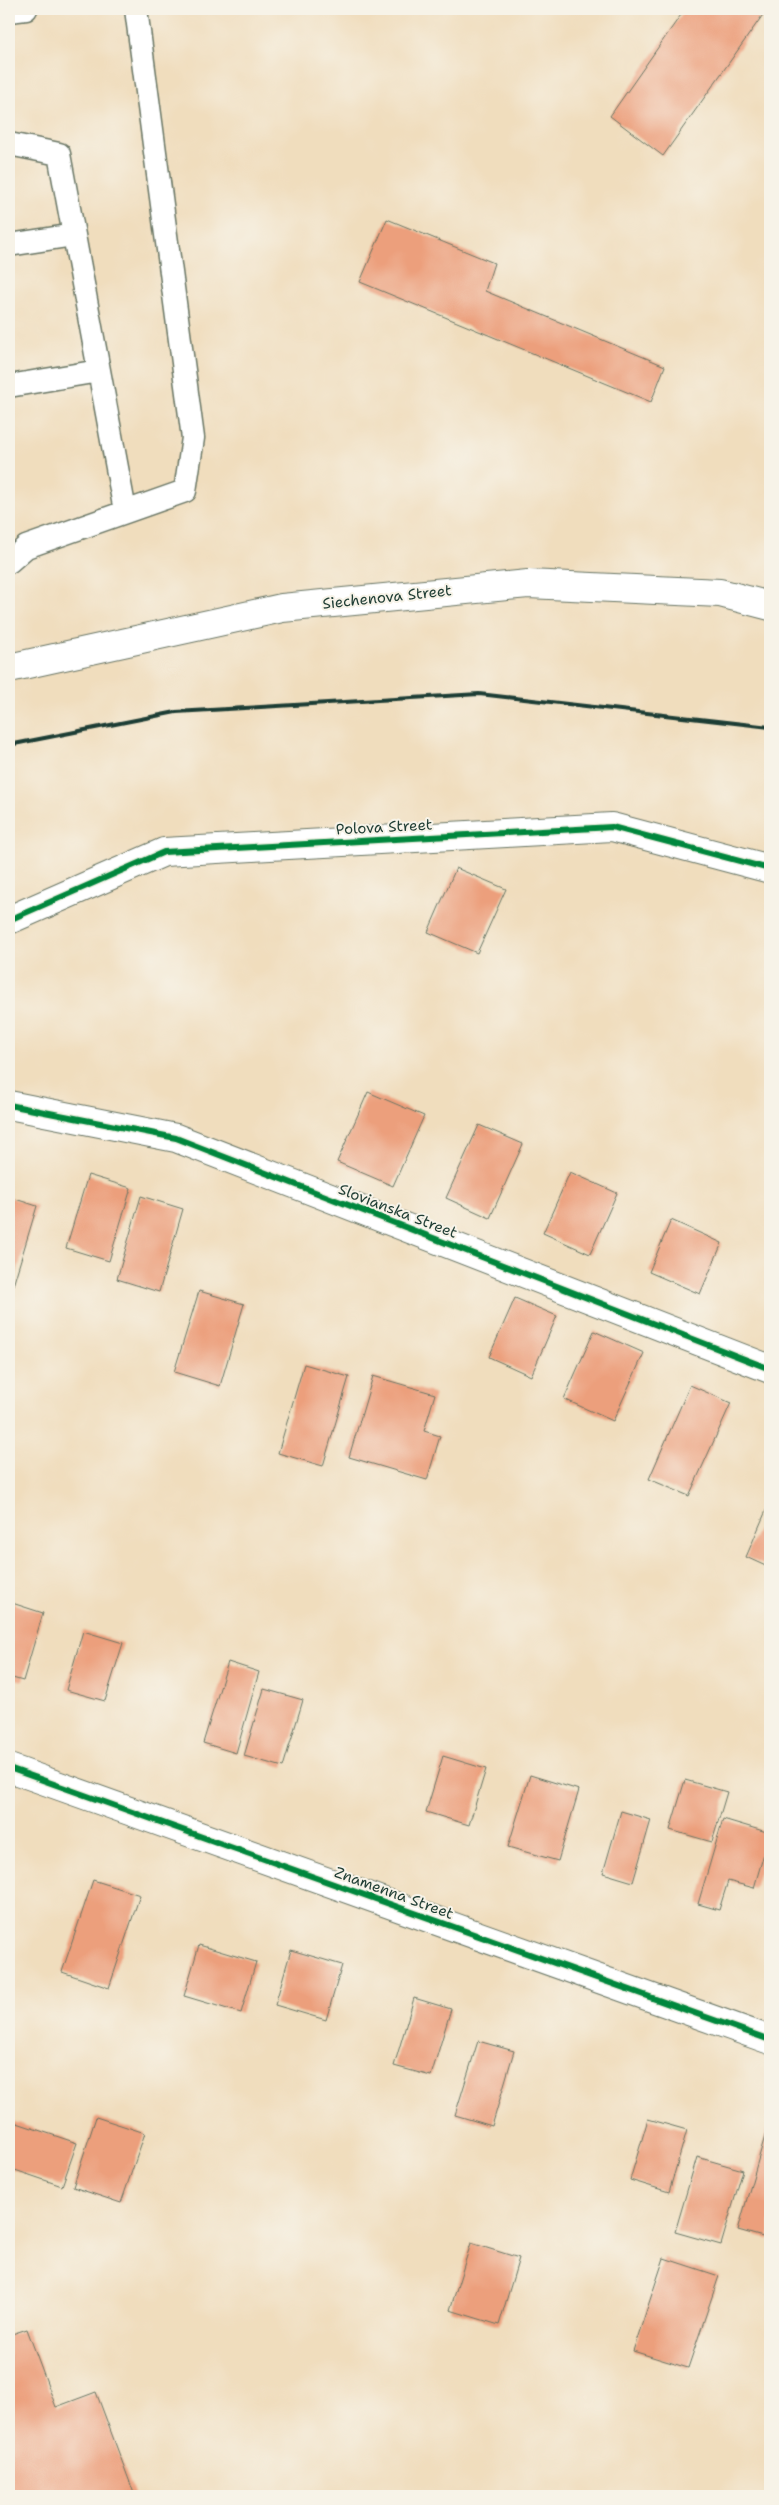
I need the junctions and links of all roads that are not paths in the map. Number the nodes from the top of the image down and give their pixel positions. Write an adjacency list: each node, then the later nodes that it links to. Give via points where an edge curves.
1 (26, 9): 3 (lane)
2 (136, 9): 9 (lane, via 193,438 185,491)
3 (9, 11)
4 (9, 144): 5 (lane, via 59,154)
5 (74, 236): 6 (lane); 7 (lane)
6 (9, 245)
7 (99, 371): 8 (lane); 9 (lane)
8 (9, 386)
9 (125, 511): 10 (lane, via 26,546)
10 (9, 562)
11 (770, 606): 12 (street, Siechenova Street, via 720,593 528,584 282,608)
12 (9, 668)
13 (770, 869): 14 (street, Polova Street, via 612,826 164,852)
14 (9, 920)
15 (9, 1105): 16 (street, Slovianska Street, via 176,1138)
16 (770, 1369)
17 (9, 1768): 18 (street, Znamenna Street)
18 (770, 2040)

